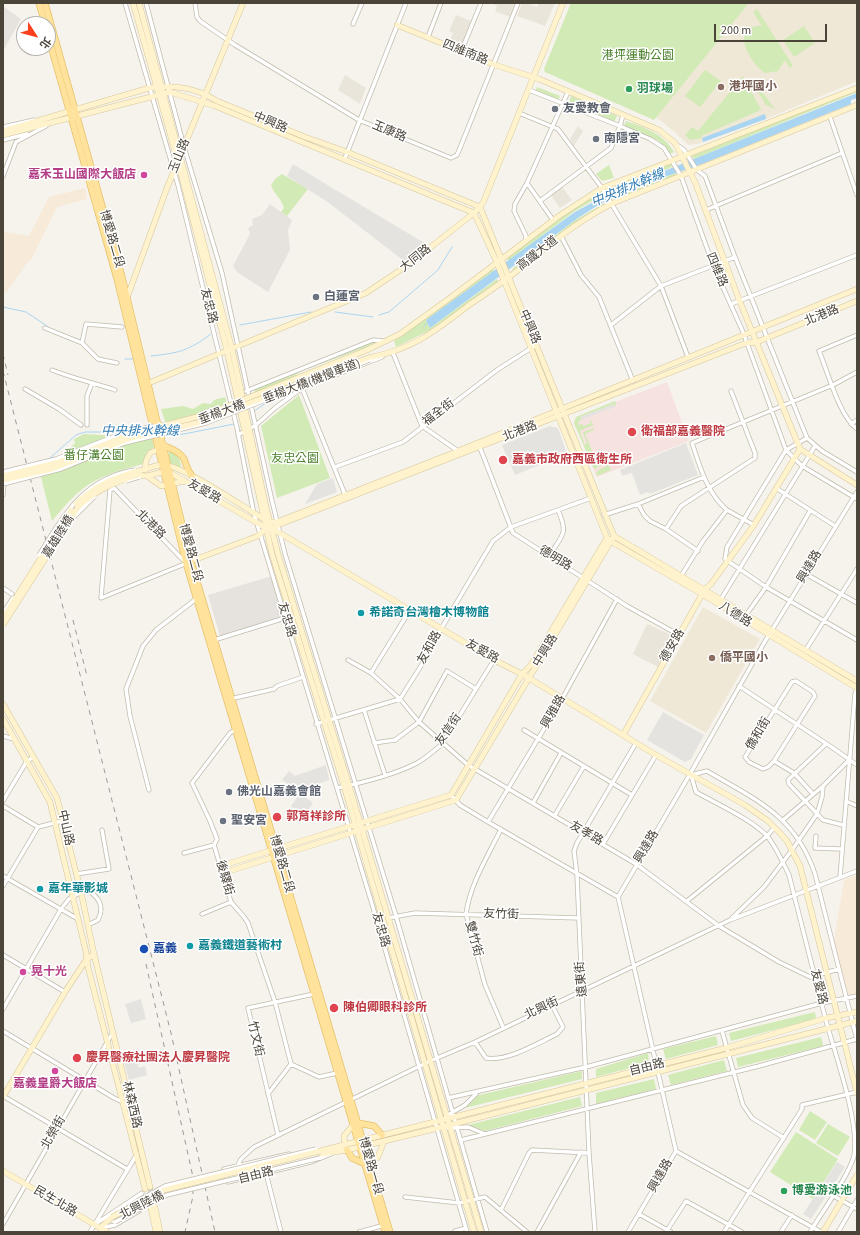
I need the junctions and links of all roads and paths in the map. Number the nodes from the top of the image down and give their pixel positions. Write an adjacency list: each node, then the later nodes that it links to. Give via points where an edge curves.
1 (39, 3): 15 (main road)
2 (45, 3): 37 (main road, 博愛路二段)
3 (125, 3): 26 (street, 友忠路)
4 (134, 3): 25 (street, 友忠路)
5 (139, 3): 25 (street, 友忠路)
6 (146, 3): 24 (street, 友忠路)
7 (195, 3): 19 (street, 玉康路, via 200,21)
8 (243, 3): 19 (street, 玉山路)
9 (362, 3): 16 (street)
10 (406, 3): 17 (street)
11 (441, 3): 18 (street)
12 (481, 3): 20 (street)
13 (518, 3): 22 (street, 玉康路)
14 (563, 3): 23 (street, 大同路)
15 (43, 16)
16 (353, 24)
17 (398, 25): 18 (street, 四維南路); 43 (street)
18 (428, 37): 20 (street, 四維南路)
19 (228, 40): 32 (street, 玉山路); 43 (street, 玉康路)
20 (462, 52): 22 (street, 四維南路)
21 (54, 56): 39 (main road, 博愛路二段)
22 (495, 65): 23 (street, 四維南路); 43 (street, 玉康路, via 454,158)
23 (533, 78): 28 (street, 大同路); 30 (street, 四維路)
24 (169, 86): 25 (street, 中興路); 29 (street, 友忠路); 32 (street, 中興路, via 182,86)
25 (160, 87): 26 (street, 中興路); 31 (street, 友忠路)
26 (149, 88): 33 (street, 友忠路); 37 (street, 中興路)
27 (857, 88): 54 (street, 高鐵大道)
28 (529, 90): 35 (street, 四維路); 38 (street, 大同路)
29 (170, 92): 31 (street, 中興路); 34 (street, 中興路); 51 (street, 友忠路)
30 (568, 92): 35 (street); 40 (street, 四維路)
31 (161, 94): 33 (street, 中興路); 56 (street, 友忠路)
32 (207, 94): 34 (street, 玉山路); 52 (street, 中興路, via 217,101 299,135)
33 (152, 96): 37 (street, 中興路); 60 (street, 友忠路)
34 (203, 102): 51 (street, 玉山路); 55 (street, 中興路)
35 (563, 104): 44 (street, 四維路); 46 (street)
36 (857, 105): 41 (street, 高鐵大道)
37 (77, 113): 39 (street, 中興路); 85 (main road, 博愛路二段)
38 (519, 113): 46 (street); 70 (street, 大同路)
39 (70, 115): 42 (street, 中興路); 90 (main road, 博愛路二段)
40 (623, 115): 44 (street); 54 (street, 四維路, via 659,130 675,143)
41 (830, 117): 53 (street); 59 (street, 高鐵大道)
42 (56, 118): 45 (street); 47 (street); 48 (street); 49 (street)
43 (359, 120): 52 (street)
44 (620, 126): 57 (street, 四維路, via 659,144); 58 (street, via 611,148)
45 (3, 127)
46 (553, 127): 58 (street, via 558,129); 64 (street)
47 (3, 131)
48 (32, 133): 50 (street); 62 (street, via 16,142)
49 (3, 135)
50 (3, 140)
51 (184, 148): 56 (street, 玉山路); 104 (street, 友忠路, via 222,274)
52 (347, 152): 55 (street); 70 (street, 中興路)
53 (842, 153): 66 (street); 69 (street)
54 (686, 157): 57 (street, 高鐵大道); 59 (street, 四維路); 61 (street, 四維路)
55 (345, 158): 72 (street, 中興路)
56 (179, 159): 60 (street, 玉山路); 104 (street, 友忠路)
57 (673, 161): 63 (street, 四維路); 65 (street, 高鐵大道)
58 (586, 166): 65 (street); 67 (street)
59 (697, 170): 61 (street, 高鐵大道); 69 (street, 四維路, via 705,176)
60 (174, 171): 85 (street, 玉山路); 105 (street, 友忠路)
61 (690, 172): 63 (street, 高鐵大道); 71 (street, 四維路)
62 (3, 176)
63 (681, 176): 68 (street, 高鐵大道); 80 (street, 四維路)
64 (527, 183): 67 (street); 75 (street, via 515,204 514,211 526,236)
65 (604, 190): 68 (street); 73 (street, 高鐵大道)
66 (857, 195)
67 (540, 201): 73 (street)
68 (612, 202): 74 (street, 高鐵大道); 83 (street)
69 (715, 205): 71 (street); 77 (street, 四維路)
70 (480, 207): 72 (street, 大同路); 79 (street)
71 (706, 210): 78 (street, 四維路)
72 (474, 213): 79 (street); 104 (street, 大同路, via 369,292)
73 (553, 220): 75 (street, 高鐵大道)
74 (561, 236): 81 (street, 高鐵大道); 91 (street, via 581,274 599,297)
75 (525, 243): 79 (street, 高鐵大道)
76 (857, 255): 86 (street)
77 (735, 257): 78 (street); 86 (street, 四維路)
78 (724, 261): 80 (street); 87 (street, 四維路)
79 (500, 262): 81 (street, 中興路); 82 (street, 中興路); 99 (street, 高鐵大道)
80 (713, 265): 83 (street); 89 (street, 四維路)
81 (507, 275): 82 (street, 高鐵大道); 103 (street, 中興路)
82 (503, 279): 103 (street, 中興路); 106 (street, 高鐵大道, via 427,336)
83 (661, 286): 91 (street); 107 (street)
84 (857, 289): 93 (street, 北港路)
85 (127, 296): 90 (street, 玉山路); 114 (main road, 博愛路二段)
86 (752, 297): 87 (street); 93 (street, 四維路)
87 (740, 302): 89 (street); 95 (street, 四維路)
88 (857, 302): 98 (street, 北港路)
89 (731, 304): 97 (street, 四維路)
90 (124, 311): 114 (main road, 博愛路二段)
91 (611, 325): 112 (street)
92 (122, 327): 101 (street, via 86,324)
93 (764, 327): 95 (street, 北港路); 98 (street, 四維路)
94 (45, 328): 101 (street)
95 (753, 331): 97 (street, 北港路); 100 (street, 四維路)
96 (857, 335): 115 (street, via 819,351)
97 (743, 336): 102 (street, 四維路); 107 (street, 北港路)
98 (768, 337): 100 (street, 北港路); 124 (street, 四維路)
99 (388, 341): 120 (street, via 373,340); 162 (street, 垂楊大橋, bridge, via 208,414 131,434 63,461)
100 (757, 342): 102 (street, 北港路); 125 (street, 四維路)
101 (82, 343): 109 (street, via 98,359)
102 (746, 343): 116 (street, 北港路); 127 (street, 四維路)
103 (534, 346): 126 (street, 中興路); 128 (street, 中興路); 138 (street, 福全街)
104 (232, 349): 105 (street, 大同路); 120 (street, 友忠路); 122 (street, 友忠路)
105 (220, 353): 114 (street, 大同路); 123 (street, 友忠路)
106 (393, 353): 108 (street, 垂楊大橋); 117 (street, 高鐵大道); 138 (street)
107 (688, 357): 112 (street, 北港路)
108 (369, 359): 167 (street, 垂楊大橋, bridge, via 197,423 131,438 52,469); 169 (street, 垂楊大橋(機慢車道), bridge, via 206,423 125,443 61,469)
109 (118, 363)
110 (52, 370): 113 (street)
111 (857, 372): 115 (street)
112 (632, 380): 116 (street); 126 (street, 北港路)
113 (92, 383): 119 (street); 134 (street, via 88,396)
114 (146, 385): 144 (main road, 博愛路二段, bridge)
115 (833, 385): 124 (street); 135 (street)
116 (635, 387): 130 (street, 北港路)
117 (302, 388): 137 (street, 高鐵大道); 157 (street)
118 (25, 389): 136 (street)
119 (115, 390)
120 (248, 390): 122 (street); 137 (street, 友忠路)
121 (731, 391): 133 (street)
122 (238, 393): 123 (street); 129 (street, 友忠路)
123 (229, 396): 139 (street, 友忠路, via 235,420)
124 (792, 401): 125 (street); 145 (street, 四維路)
125 (782, 405): 127 (street); 146 (street, 四維路)
126 (563, 407): 128 (street, 北港路); 130 (street, 中興路)
127 (772, 409): 133 (street); 152 (street, 四維路)
128 (555, 410): 131 (street, 中興路); 148 (street, 北港路)
129 (242, 413): 139 (street, 友忠路); 140 (street, 友忠路)
130 (565, 414): 131 (street, 北港路); 185 (street, 中興路)
131 (558, 417): 148 (street, 北港路); 178 (street, 中興路)
132 (857, 420): 135 (street)
133 (744, 422): 166 (street, via 692,443); 172 (street, via 755,458)
134 (88, 424)
135 (851, 424): 141 (street)
136 (81, 425)
137 (256, 425): 140 (street, 高鐵大道); 190 (street, 友忠路)
138 (422, 426): 153 (street); 157 (street, 福全街, via 403,442)
139 (240, 427): 142 (street, 友忠路); 143 (street, 友忠路)
140 (249, 429): 142 (street, 高鐵大道); 189 (street, 友忠路)
141 (857, 429)
142 (243, 432): 143 (street, 高鐵大道); 186 (street, 友忠路)
143 (238, 435): 184 (street, 友忠路)
144 (158, 438): 147 (main road, 博愛路二段); 151 (main road, 博愛路二段)
145 (807, 438): 146 (street); 149 (street, 四維路)
146 (797, 443): 150 (street, 四維路); 152 (street)
147 (163, 445): 158 (main road, 博愛路二段); 165 (main road, via 184,458 186,469)
148 (479, 445): 153 (street, 北港路); 177 (street, 北港路); 194 (street, 德明路)
149 (815, 446): 154 (street); 161 (street, 四維路)
150 (800, 449): 154 (street, 四維路); 155 (street, 德安路)
151 (157, 450): 158 (main road, 博愛路二段); 159 (street, via 150,453)
152 (786, 450): 155 (street, 四維路); 187 (street)
153 (458, 451): 177 (street, 北港路)
154 (809, 455): 156 (street); 171 (street, 四維路)
155 (795, 459): 156 (street, 四維路); 173 (street, 德安路)
156 (802, 466): 176 (street); 179 (street, 四維路)
157 (335, 467): 177 (street)
158 (166, 468): 159 (street); 160 (main road, 博愛路二段); 165 (street, 友愛路); 168 (street, 友愛路); 170 (main road, 博愛路二段)
159 (144, 470): 163 (street)
160 (162, 472): 164 (street); 170 (main road, 博愛路二段)
161 (857, 472)
162 (3, 473): 175 (street)
163 (138, 473): 164 (street); 222 (street, bridge, via 109,477 76,500); 224 (street, 嘉雄陸橋, bridge, via 107,481 76,504); 227 (street, 嘉雄陸橋, bridge, via 111,484 78,507); 228 (street, bridge, via 106,489 81,508)
164 (147, 476): 170 (street, via 161,486)
165 (192, 476): 184 (street, 友愛路)
166 (704, 477): 172 (street); 180 (street)
167 (3, 480)
168 (185, 481): 170 (street); 188 (street, 友愛路)
169 (3, 484)
170 (169, 484): 205 (main road, 博愛路二段)
171 (857, 485)
172 (708, 487): 182 (street, via 718,503); 196 (street, via 681,506)
173 (776, 488): 176 (street); 191 (street, 德安路)
174 (857, 492): 179 (street, 興達路)
175 (3, 495)
176 (784, 495): 183 (street); 207 (street)
177 (347, 497): 190 (street, 北港路)
178 (591, 498): 181 (street, 友和路); 200 (street, 中興路)
179 (856, 498): 192 (street, 興達路)
180 (638, 504): 185 (street); 196 (street, via 650,521)
181 (558, 510): 194 (street, 友和路); 203 (street, via 565,531)
182 (727, 510): 187 (street); 202 (street)
183 (810, 511): 192 (street); 211 (street)
184 (254, 514): 186 (street, 友愛路); 188 (street, 友忠路)
185 (604, 515): 199 (street, 中興路)
186 (264, 519): 189 (street, 北港路); 193 (street, 友忠路)
187 (744, 519): 191 (street); 204 (street, via 727,547 725,559)
188 (257, 521): 193 (street, 友愛路); 197 (street, 友忠路)
189 (270, 522): 190 (street, 北港路); 195 (street, 友忠路)
190 (278, 524): 195 (street, 北港路); 198 (street, 友忠路)
191 (754, 525): 204 (street, 德安路)
192 (835, 526): 208 (street, 興達路)
193 (266, 528): 195 (street); 197 (street); 254 (street, 友忠路)
194 (511, 528): 203 (street, 德明路, via 513,533); 229 (street, 友和路, via 493,541)
195 (273, 529): 198 (street, 友愛路); 254 (street, 友忠路)
196 (666, 529): 202 (street)
197 (260, 534): 205 (street); 225 (street, 友忠路)
198 (281, 535): 221 (street, 友愛路); 252 (street, 友忠路)
199 (614, 536): 200 (street); 201 (street, 中興路); 209 (street, 八德路)
200 (607, 538): 201 (street, 八德路); 210 (street, 中興路)
201 (612, 542): 210 (street, 中興路); 213 (street, 八德路)
202 (698, 551): 209 (street)
203 (549, 556): 210 (street, 德明路)
204 (728, 561): 207 (street); 213 (street, 德安路)
205 (188, 562): 205 (street, 北港路, via 114,488 110,490 102,598); 216 (main road, 博愛路二段); 232 (main road, 博愛路二段)
206 (857, 568): 215 (street)
207 (740, 571): 211 (street); 218 (street)
208 (806, 574): 215 (street); 219 (street, 興達路)
209 (681, 576): 213 (street, 八德路)
210 (586, 578): 217 (street, 德明路); 238 (street, 中興路, via 531,665); 240 (street, 中興路)
211 (766, 587): 219 (street); 223 (street)
212 (3, 588): 214 (street)
213 (704, 592): 218 (street, 八德路); 230 (street, 八德路); 231 (street, 德安路)
214 (12, 594)
215 (841, 594): 220 (street); 226 (street)
216 (196, 599): 245 (main road, 博愛路二段); 288 (street, via 156,630 143,646 126,689 130,716)
217 (617, 599): 231 (street, 德明路); 248 (street, 興雅路)
218 (721, 599): 223 (street, 八德路)
219 (790, 601): 226 (street); 230 (street, 興達路)
220 (857, 603)
221 (410, 610): 229 (street, 友愛路); 237 (street)
222 (3, 613)
223 (745, 616): 230 (street, 八德路)
224 (3, 618)
225 (285, 618): 232 (street); 239 (street, 友忠路)
226 (824, 621): 233 (street); 234 (street)
227 (3, 625)
228 (3, 629)
229 (441, 629): 236 (street, 友愛路); 247 (street, 友和路)
230 (770, 633): 234 (street, 八德路); 242 (street, 興達路); 243 (street, 八德路)
231 (679, 635): 260 (street, 德安路)
232 (214, 640): 246 (main road, 博愛路二段)
233 (857, 640)
234 (805, 651): 241 (street, 八德路)
235 (348, 660): 237 (street, 友孝路)
236 (494, 660): 238 (street, 友愛路); 244 (street, 友信街)
237 (371, 673): 247 (street, 友孝路)
238 (522, 674): 240 (street, 友愛路); 275 (street, 中興路)
239 (303, 677): 246 (street, via 274,689); 256 (street, 友忠路)
240 (528, 678): 248 (street, 友愛路); 278 (street, 中興路)
241 (857, 681)
242 (739, 686): 250 (street); 280 (street, 興達路)
243 (857, 688): 273 (street)
244 (476, 689): 255 (street, via 447,671); 267 (street, 友信街)
245 (225, 696): 246 (street); 258 (main road, 博愛路二段)
246 (232, 699): 258 (main road, 博愛路二段)
247 (400, 699): 251 (street); 255 (street, 友孝路)
248 (562, 699): 260 (street, 友愛路); 264 (street, 興雅路)
249 (3, 704): 262 (street, 中山路)
250 (774, 709): 257 (street); 257 (street, 僑和街, via 792,682 796,681 804,686 815,696); 274 (street, 僑和街, via 745,757 763,769)
251 (364, 710): 252 (street); 266 (street)
252 (336, 718): 254 (street); 282 (street, 友忠路)
253 (3, 719): 263 (street, 中山路)
254 (326, 721): 256 (street); 284 (street, 友忠路)
255 (419, 722): 266 (street, via 395,740); 267 (street, 友孝路)
256 (316, 724): 286 (street, 友忠路)
257 (797, 724): 268 (street); 274 (street, 僑和街)
258 (237, 729): 321 (street, 後驛街, via 230,733 192,783 217,839); 322 (main road, 博愛路二段); 324 (main road, 博愛路二段)
259 (524, 730): 264 (street)
260 (623, 735): 265 (street, 友愛路)
261 (3, 736): 263 (street)
262 (21, 737): 263 (street); 271 (street, 中山路)
263 (14, 739): 272 (street, 中山路)
264 (538, 739): 269 (street); 287 (street, 興雅路)
265 (636, 743): 270 (street, 友愛路); 283 (street, 遠東街)
266 (374, 744): 281 (street)
267 (442, 744): 275 (street, 友孝路); 281 (street, 友信街, via 417,763)
268 (826, 744): 273 (street); 279 (street)
269 (561, 753): 277 (street); 296 (street)
270 (656, 755): 280 (street, 友愛路); 291 (street)
271 (34, 757): 272 (street); 302 (street, 中山路, via 54,792)
272 (27, 760): 294 (street); 303 (street, 中山路, via 48,798)
273 (849, 760): 276 (street); 285 (street); 293 (street)
274 (774, 761): 279 (street)
275 (468, 765): 278 (street, 友孝路); 290 (street, 中興路)
276 (857, 765)
277 (584, 766): 283 (street); 300 (street)
278 (474, 769): 287 (street, 友孝路); 292 (street, 中興路)
279 (794, 773): 289 (street); 295 (street, via 788,780 789,784)
280 (690, 774): 301 (street, 友愛路, via 708,770 771,809); 311 (street, 友愛路, via 745,805); 317 (street, 友愛路, via 696,792); 330 (street, 興達路)
281 (385, 775): 282 (street, 友信街)
282 (355, 782): 284 (street, 友信街); 304 (street, 友忠路)
283 (613, 784): 291 (street); 315 (street, 遠東街)
284 (347, 786): 286 (street, 友信街); 306 (street, 友忠路)
285 (823, 786): 289 (street); 299 (street)
286 (337, 788): 309 (street, 友忠路)
287 (509, 789): 296 (street, 友孝路); 305 (street, 興雅路)
288 (149, 790)
289 (813, 794): 295 (street)
290 (451, 795): 292 (street); 304 (street)
291 (632, 795): 320 (street)
292 (456, 800): 305 (street); 310 (street)
293 (846, 800): 298 (street); 307 (street)
294 (3, 801)
295 (805, 801): 299 (street); 301 (street)
296 (533, 803): 300 (street, 友孝路)
297 (3, 806): 308 (street)
298 (857, 806)
299 (817, 814): 307 (street, via 823,820); 319 (street)
300 (554, 815): 315 (street, 友孝路)
301 (783, 820): 319 (street, 友愛路)
302 (62, 821): 303 (street); 334 (street, 中山路)
303 (54, 822): 308 (street); 344 (street, 中山路)
304 (367, 822): 306 (street); 310 (street, 友忠路)
305 (488, 822): 313 (street)
306 (358, 825): 309 (street); 314 (street, 友忠路)
307 (843, 825): 323 (street)
308 (38, 827): 338 (street)
309 (349, 828): 316 (street, 友忠路); 322 (street)
310 (369, 828): 314 (street); 351 (street, 友忠路)
311 (774, 828): 317 (street); 325 (street, 友愛路)
312 (102, 830): 334 (street, via 109,869)
313 (501, 830): 335 (street); 350 (street, 雙竹街, via 472,891)
314 (360, 831): 316 (street); 352 (street, 友忠路)
315 (583, 832): 320 (street, 友孝路); 335 (street, 遠東街, via 574,851)
316 (351, 834): 327 (street); 355 (street, 友忠路)
317 (767, 836): 329 (street, 友愛路); 346 (street)
318 (816, 836): 323 (street, via 814,848)
319 (799, 840): 325 (street); 340 (street, 友愛路, via 811,862)
320 (604, 844): 330 (street, 友孝路)
321 (214, 845): 326 (street); 331 (street, 後驛街)
322 (277, 849): 324 (street); 327 (main road, 博愛路二段)
323 (841, 849): 337 (street)
324 (270, 850): 328 (main road, 博愛路二段); 331 (street)
325 (792, 850): 329 (street); 341 (street, 友愛路, via 800,866)
326 (184, 853)
327 (279, 856): 328 (street); 416 (main road, 博愛路二段)
328 (273, 858): 333 (street); 369 (main road, 博愛路二段)
329 (783, 861): 343 (street, 友愛路); 356 (street, via 764,887)
330 (636, 864): 345 (street, 興達路); 346 (street, 友孝路)
331 (221, 866): 333 (street, 後驛街)
332 (857, 871): 337 (street, 北興街)
333 (223, 873): 347 (street, 後驛街)
334 (76, 874): 342 (street, 中山路)
335 (577, 875): 345 (street); 353 (street, 遠東街)
336 (3, 876): 338 (street)
337 (840, 878): 340 (street, 北興街)
338 (7, 879): 339 (street); 348 (street)
339 (3, 886)
340 (818, 886): 341 (street, 北興街); 364 (street, 友愛路)
341 (806, 890): 343 (street, 北興街); 365 (street, 友愛路)
342 (81, 892): 344 (street); 357 (street, 中山路); 357 (street, via 86,889 95,894 101,902 98,920)
343 (794, 894): 356 (street, 北興街); 366 (street, 友愛路)
344 (73, 897): 348 (street); 354 (street, 中山路)
345 (618, 897): 362 (street, 興達路)
346 (687, 901): 358 (street, 友孝路)
347 (231, 902): 349 (street); 373 (street, 後驛街, via 248,923)
348 (61, 909): 354 (street); 363 (street)
349 (202, 914)
350 (466, 914): 351 (street, 友竹街, via 415,912); 353 (street, 友竹街); 383 (street, 雙竹街, via 485,985)
351 (396, 916): 352 (street, 友竹街); 397 (street, 友忠路)
352 (386, 918): 355 (street, 友竹街); 398 (street, 友忠路)
353 (578, 918): 367 (street, 遠東街)
354 (78, 919): 361 (street, 中山路)
355 (377, 920): 400 (street, 友忠路)
356 (730, 920): 358 (street, 北興街)
357 (88, 925): 359 (street, 中山路)
358 (719, 926): 362 (street, 北興街); 366 (street, 友孝路, via 779,962 810,977)
359 (94, 954): 361 (street); 387 (street, 林森西路)
360 (3, 955): 363 (street)
361 (86, 960): 368 (street); 391 (street, 林森西路)
362 (633, 966): 367 (street, 北興街); 395 (street, 興達路)
363 (27, 969): 368 (street); 376 (street)
364 (839, 969): 365 (street, 友孝路); 371 (street, 友愛路)
365 (828, 972): 366 (street, 友孝路); 372 (street, 友愛路)
366 (815, 975): 374 (street, 友愛路)
367 (583, 990): 375 (street, 北興街); 402 (street, 遠東街)
368 (65, 992): 393 (street)
369 (314, 994): 373 (street, 竹文街); 405 (main road, 博愛路二段)
370 (857, 996): 371 (street, 自由路)
371 (847, 998): 372 (street, 自由路); 378 (street, 友愛路)
372 (835, 1000): 374 (street, 自由路); 379 (street, 友愛路)
373 (275, 1002): 399 (street, 後驛街); 412 (street, 竹文街, via 248,1008)
374 (822, 1003): 380 (street, 友愛路); 386 (street, 自由路)
375 (552, 1005): 383 (street, 北興街); 389 (street, via 563,1027 557,1034 504,1058 494,1059 486,1058)
376 (3, 1009)
377 (857, 1012): 378 (street, 自由路)
378 (851, 1013): 379 (street, 自由路); 381 (street, 友愛路)
379 (838, 1016): 380 (street, 自由路); 382 (street, 友愛路)
380 (826, 1018): 384 (street, 友愛路); 394 (street, 自由路)
381 (855, 1022): 382 (street, 自由路); 388 (street, 友愛路)
382 (840, 1024): 384 (street, 自由路); 390 (street, 友愛路)
383 (503, 1027): 389 (street, 北興街)
384 (828, 1027): 392 (street, 友愛路); 396 (street, 自由路)
385 (3, 1031): 393 (street)
386 (722, 1031): 394 (street); 395 (street, 自由路)
387 (114, 1032): 391 (street, 北榮街); 418 (street, 林森西路)
388 (857, 1039): 390 (street, 自由路)
389 (475, 1042): 397 (street, 北興街)
390 (845, 1042): 392 (street, 自由路); 411 (street, 友愛路)
391 (107, 1043): 406 (street, 北榮街); 417 (street, 林森西路)
392 (834, 1045): 404 (street, 自由路); 413 (street, 友愛路)
393 (32, 1048): 406 (street); 414 (street)
394 (726, 1048): 396 (street); 401 (street, 自由路)
395 (652, 1049): 401 (street, 興達路); 402 (street, 自由路)
396 (728, 1055): 403 (street, 自由路); 404 (street)
397 (437, 1057): 398 (street, 北興街); 415 (street, 友忠路)
398 (427, 1062): 400 (street, 北興街); 424 (street, 友忠路)
399 (291, 1064): 405 (street, via 319,1077); 412 (street)
400 (419, 1066): 416 (street, 北興街); 425 (street, 友忠路)
401 (656, 1066): 403 (street, 興達路); 407 (street, 自由路)
402 (586, 1067): 407 (street, 遠東街); 410 (street, 自由路)
403 (658, 1072): 408 (street, 自由路); 409 (street, 興達路)
404 (733, 1072): 409 (street, 自由路); 434 (street, via 743,1106 752,1118)
405 (337, 1073): 416 (main road, 博愛路二段)
406 (85, 1080): 417 (street); 429 (street, 北榮街)
407 (587, 1083): 408 (street, 遠東街); 423 (street, 自由路)
408 (588, 1090): 419 (street, 遠東街); 427 (street, 自由路)
409 (662, 1090): 419 (street, 自由路); 439 (street, 興達路)
410 (478, 1092): 415 (street, 自由路); 420 (street, 自由路, via 465,1105)
411 (857, 1093): 413 (street)
412 (268, 1094): 431 (street, 竹文街)
413 (848, 1095): 422 (street, 友愛路); 434 (street, via 802,1105)
414 (3, 1097): 429 (street)
415 (448, 1098): 420 (street, 友忠路)
416 (348, 1100): 426 (main road, 博愛路一段); 431 (street, 北興街)
417 (123, 1103): 418 (street); 444 (street, 林森西路)
418 (131, 1106): 441 (street, 林森西路)
419 (588, 1109): 432 (street, 自由路); 443 (street, 遠東街)
420 (453, 1111): 423 (street, 友忠路); 424 (street, 自由路)
421 (857, 1115): 422 (street)
422 (852, 1116): 454 (street, 友愛路, via 856,1139 854,1156)
423 (454, 1117): 424 (street, 自由路); 427 (street, 友忠路)
424 (445, 1118): 425 (street, 自由路); 428 (street, 友忠路)
425 (435, 1122): 430 (street, 友忠路); 433 (street, 自由路)
426 (355, 1124): 433 (main road, via 374,1126); 436 (main road, 博愛路一段); 437 (street, via 344,1136)
427 (457, 1125): 428 (street, 自由路); 432 (street, 自由路); 435 (street, 友忠路)
428 (447, 1127): 430 (street, 自由路); 457 (street, 友忠路); 460 (street, 友忠路)
429 (56, 1128): 447 (street); 451 (street, 北榮街)
430 (437, 1128): 433 (street, 自由路); 461 (street, 友忠路)
431 (278, 1135): 446 (street, 北興街, via 254,1148)
432 (485, 1135): 435 (street, 自由路)
433 (383, 1138): 436 (street, 自由路); 445 (street, via 378,1157)
434 (784, 1138): 453 (street)
435 (461, 1140): 456 (street, 友忠路)
436 (361, 1144): 437 (street, 自由路); 445 (main road, 博愛路一段)
437 (346, 1148): 438 (street, 自由路); 445 (main road, via 352,1158)
438 (336, 1149): 442 (street, 自由路); 446 (street, 自由路, via 315,1148); 449 (street, 自由路, via 318,1160)
439 (676, 1151): 453 (street); 466 (street, 興達路)
440 (581, 1152): 443 (street); 465 (street, via 532,1150); 490 (street)
441 (142, 1153): 444 (street); 452 (street, 林森西路)
442 (319, 1153): 468 (street, 北興陸橋, bridge, via 164,1190)
443 (590, 1153): 491 (street, 遠東街)
444 (136, 1154): 447 (street); 452 (street, 林森西路)
445 (367, 1164): 471 (main road, 博愛路一段)
446 (238, 1165): 449 (street, 自由路, via 224,1169 228,1182)
447 (127, 1169): 470 (street)
448 (3, 1171): 451 (street, 民生北路)
449 (270, 1172): 482 (street, via 267,1177)
450 (857, 1175): 459 (street)
451 (26, 1185): 469 (street, 北榮街); 470 (street, 民生北路)
452 (146, 1190): 470 (street)
453 (750, 1191): 467 (street); 472 (street)
454 (832, 1194): 459 (street); 473 (street, 友愛路)
455 (405, 1197): 461 (street)
456 (478, 1198): 457 (street); 465 (street, via 485,1197); 488 (street, 友忠路)
457 (472, 1200): 460 (street); 487 (street, 友忠路)
458 (857, 1200): 463 (street)
459 (843, 1201): 463 (street); 497 (street)
460 (466, 1202): 461 (street); 486 (street, 友忠路)
461 (459, 1203): 476 (street, 友忠路)
462 (151, 1207): 468 (street); 480 (street); 481 (street)
463 (853, 1207): 464 (street); 498 (street)
464 (857, 1209)
465 (501, 1210): 489 (street)
466 (639, 1214): 477 (street); 492 (street, 興達路)
467 (792, 1216): 473 (street); 495 (street)
468 (113, 1220): 474 (street, 北興陸橋)
469 (3, 1224)
470 (95, 1225): 474 (street, 民生北路); 478 (street)
471 (385, 1225): 483 (street); 484 (main road, 博愛路一段); 485 (main road, 博愛路一段)
472 (730, 1225): 477 (street, via 686,1201); 493 (street); 494 (street)
473 (812, 1227): 496 (street, 友愛路); 497 (street)
474 (100, 1228): 479 (street, 民生北路)
475 (455, 1230): 476 (street)
476 (467, 1230)
477 (668, 1231)
478 (90, 1232)
479 (107, 1232)
480 (156, 1232)
481 (160, 1232)
482 (281, 1232)
483 (359, 1232)
484 (385, 1232)
485 (390, 1232)
486 (474, 1232)
487 (481, 1232)
488 (487, 1232)
489 (527, 1232)
490 (537, 1232)
491 (595, 1232)
492 (628, 1232)
493 (724, 1232)
494 (742, 1232)
495 (781, 1232)
496 (810, 1232)
497 (822, 1232)
498 (838, 1232)

